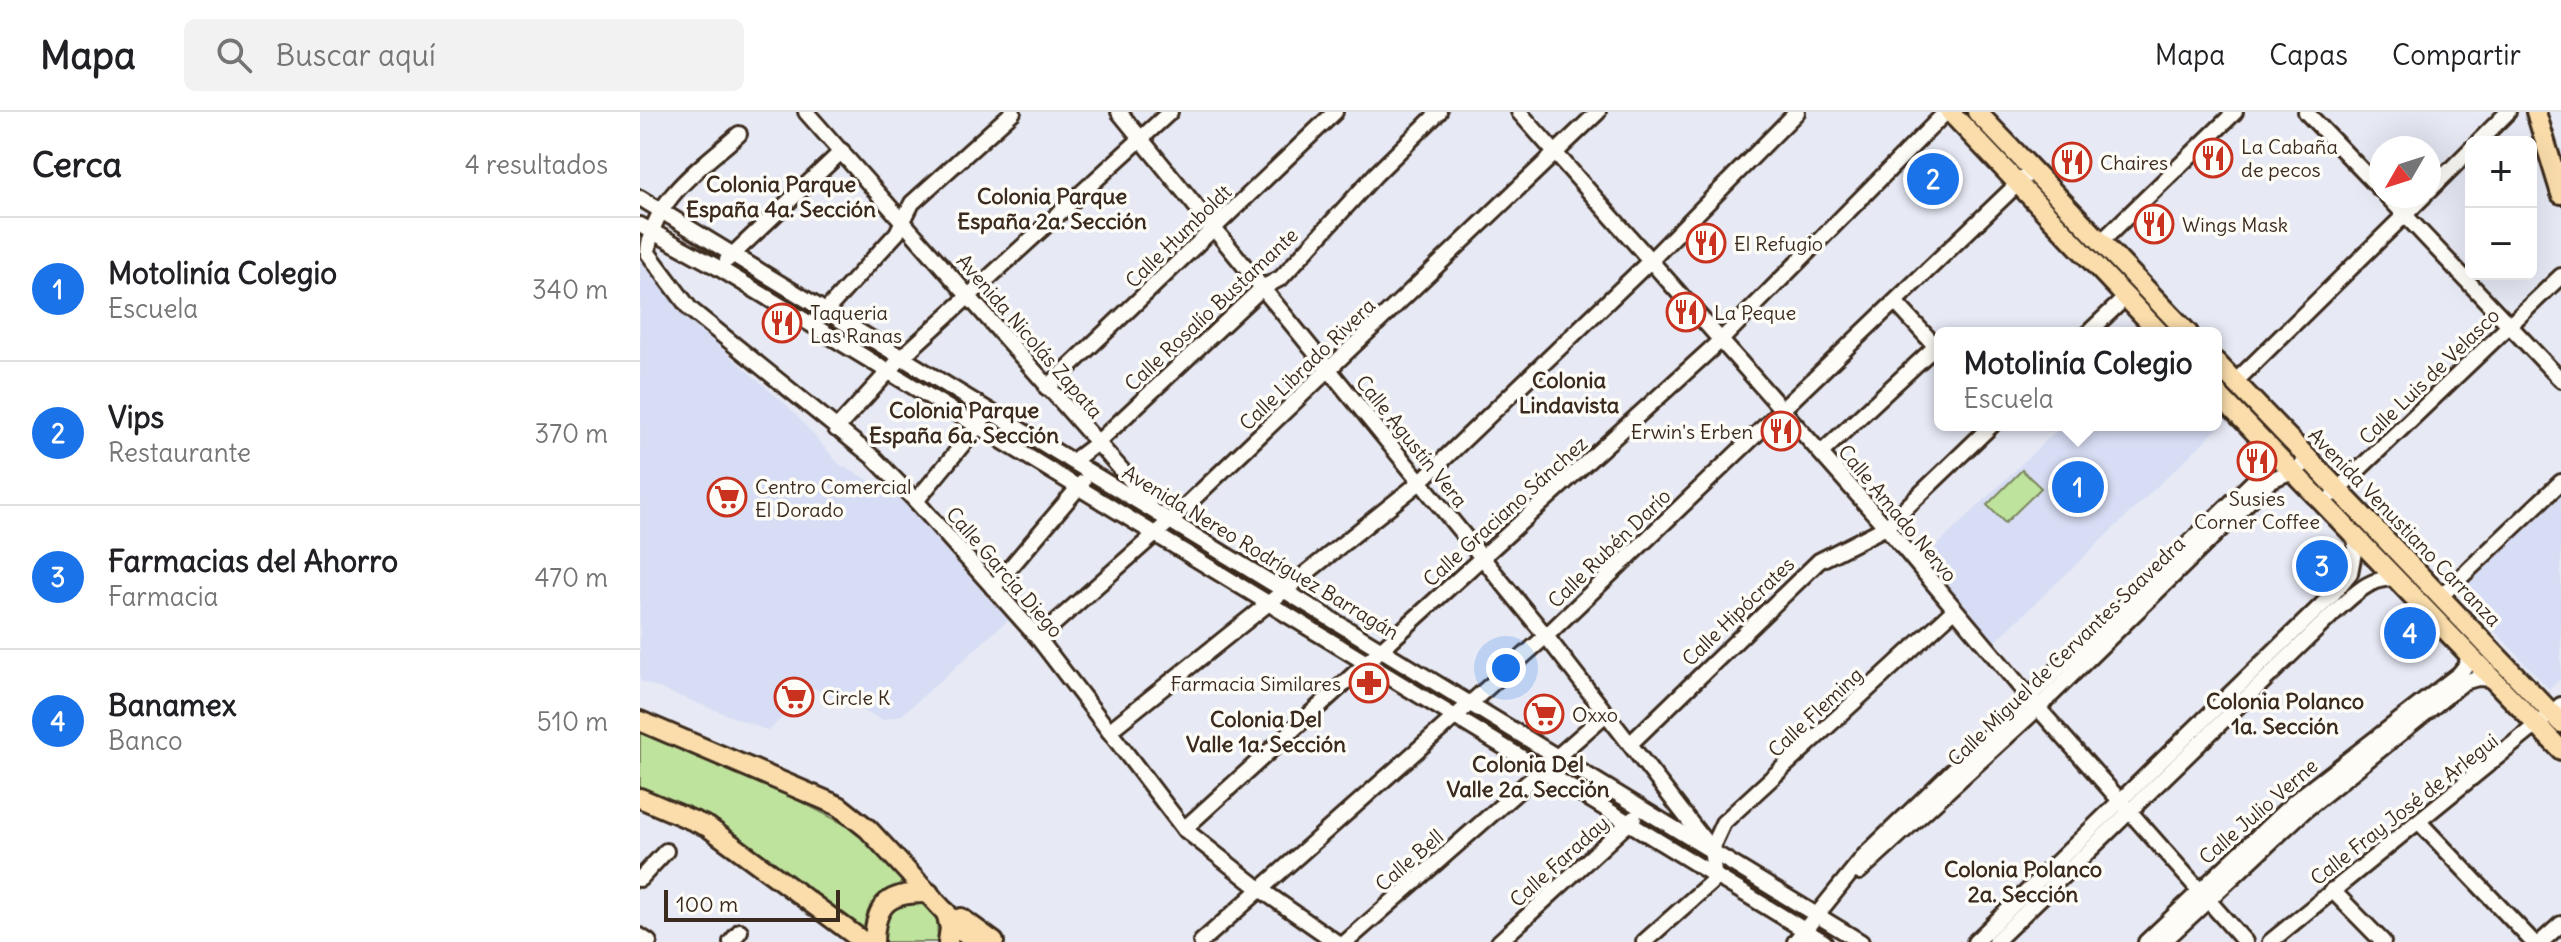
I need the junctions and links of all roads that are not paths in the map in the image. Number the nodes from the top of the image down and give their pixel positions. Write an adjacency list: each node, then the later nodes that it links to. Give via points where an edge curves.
1 (806, 112): 19 (street, Avenida Nicolás Zapata)
2 (1013, 112): 32 (street, via 912,203)
3 (1119, 112): 18 (street, Calle Agustín Vera)
4 (1170, 112): 18 (street)
5 (1335, 112): 34 (street, Calle Humboldt)
6 (1439, 112): 41 (street, Calle Rosalío Bustamante, via 1281,278)
7 (1519, 112): 20 (street, Calle Amado Nervo)
8 (1598, 112): 20 (street, Calle Librado Rivera)
9 (1797, 112): 38 (street)
10 (1948, 112): 25 (main road); 51 (street, Calle Graciano Sánchez)
11 (1977, 112): 22 (main road)
12 (2235, 112): 36 (street)
13 (2306, 112): 23 (street)
14 (2508, 112): 17 (street)
15 (2536, 112): 26 (main road)
16 (739, 134): 30 (street, via 669,196)
17 (2484, 136)
18 (1141, 140): 34 (street, Calle Agustín Vera); 42 (street)
19 (842, 151): 32 (street, Avenida Nicolás Zapata); 37 (street)
20 (1557, 152): 38 (street, Calle Amado Nervo); 56 (street, Calle Librado Rivera)
21 (2465, 155): 24 (street)
22 (2032, 170): 25 (street, Calle Rubén Darío); 36 (main road)
23 (2369, 178)
24 (2441, 179)
25 (2017, 183): 43 (main road); 44 (street, Calle Rubén Darío)
26 (2561, 194)
27 (640, 198): 30 (street, Avenida Nereo Rodríguez Barragán)
28 (2399, 208): 31 (street)
29 (2411, 208): 31 (street)
30 (662, 210): 35 (street); 37 (street, Avenida Nereo Rodríguez Barragán)
31 (2405, 214): 46 (street); 59 (street)
32 (903, 222): 42 (street, Avenida Nicolás Zapata); 45 (street)
33 (640, 225): 35 (street, Avenida Nereo Rodríguez Barragán)
34 (1215, 230): 41 (street, Calle Agustín Vera); 60 (street, Calle Humboldt)
35 (654, 233): 39 (street, Avenida Nereo Rodríguez Barragán); 65 (street, Calle García Diego, via 648,253 690,309)
36 (2101, 242): 49 (main road)
37 (732, 256): 39 (street); 45 (street, Avenida Nereo Rodríguez Barragán)
38 (1651, 260): 51 (street, Calle Amado Nervo); 74 (street)
39 (717, 267): 50 (street, Avenida Nereo Rodríguez Barragán)
40 (2561, 276): 46 (street, Calle Luis de Velasco)
41 (1262, 288): 56 (street, Calle Agustín Vera); 67 (street, Calle Rosalío Bustamante)
42 (968, 296): 54 (street); 60 (street, Avenida Nicolás Zapata)
43 (2126, 297): 47 (street); 48 (main road)
44 (1896, 303): 52 (street); 62 (street, Calle Rubén Darío)
45 (824, 309): 50 (street); 54 (street, Avenida Nereo Rodríguez Barragán)
46 (2509, 325): 58 (street); 77 (street, Calle Luis de Velasco)
47 (2094, 327)
48 (2154, 327)
49 (2182, 327)
50 (816, 328): 57 (street, Avenida Nereo Rodríguez Barragán)
51 (1721, 340): 62 (street, Calle Amado Nervo); 84 (street, Calle Graciano Sánchez)
52 (1934, 345)
53 (1934, 353): 69 (street)
54 (902, 357): 57 (street); 63 (street, Avenida Nereo Rodríguez Barragán)
55 (2222, 368): 59 (main road, Avenida Venustiano Carranza)
56 (1330, 370): 74 (street, Calle Agustín Vera); 80 (street, Calle Librado Rivera)
57 (888, 371): 64 (street, Avenida Nereo Rodríguez Barragán); 65 (street)
58 (2561, 380)
59 (2235, 382): 70 (main road, Avenida Venustiano Carranza)
60 (1047, 388): 67 (street, Avenida Nicolás Zapata)
61 (2222, 398): 68 (main road, Avenida Venustiano Carranza)
62 (1783, 410): 69 (street, Calle Amado Nervo); 92 (street, Calle Rubén Darío)
63 (989, 411): 64 (street); 71 (street, Avenida Nereo Rodríguez Barragán)
64 (976, 428): 76 (street, Avenida Nereo Rodríguez Barragán); 78 (street)
65 (836, 429): 78 (street, Calle García Diego)
66 (1986, 431): 81 (street, Calle Hipócrates)
67 (1097, 443): 71 (street, Calle Rosalío Bustamante); 80 (street, Avenida Nicolás Zapata)
68 (2272, 449): 73 (main road, Avenida Venustiano Carranza); 90 (street, Calle Miguel de Cervantes Saavedra, via 2263,472)
69 (1821, 453): 81 (street, Calle Amado Nervo)
70 (2310, 459): 73 (street, Calle Miguel de Cervantes Saavedra); 77 (main road, Avenida Venustiano Carranza)
71 (1073, 461): 72 (street, Avenida Nereo Rodríguez Barragán)
72 (1092, 472): 76 (street); 80 (street, Avenida Nereo Rodríguez Barragán)
73 (2295, 473): 79 (main road, Avenida Venustiano Carranza); 90 (street, Calle Miguel de Cervantes Saavedra, via 2270,481)
74 (1420, 482): 84 (street, Calle Agustín Vera); 87 (street)
75 (2561, 482): 88 (street)
76 (1078, 488): 82 (street, Avenida Nereo Rodríguez Barragán); 86 (street)
77 (2338, 489): 79 (street, Calle Luis de Velasco); 88 (main road, Avenida Venustiano Carranza)
78 (916, 501): 86 (street, Calle García Diego)
79 (2324, 503): 83 (main road, Avenida Venustiano Carranza)
80 (1166, 517): 82 (street, Calle Librado Rivera); 87 (street, Avenida Nereo Rodríguez Barragán)
81 (1886, 527): 91 (street, Calle Amado Nervo); 108 (street, Calle Hipócrates, via 1819,561)
82 (1156, 533): 89 (street, Avenida Nereo Rodríguez Barragán); 93 (street, Calle Librado Rivera)
83 (2357, 537): 85 (main road, Avenida Venustiano Carranza); 96 (street, via 2350,573)
84 (1482, 560): 92 (street, Calle Agustín Vera); 94 (street, Calle Graciano Sánchez)
85 (2396, 578): 95 (main road, Avenida Venustiano Carranza); 96 (street, via 2363,586)
86 (993, 588): 93 (street, Calle García Diego)
87 (1284, 590): 89 (street); 94 (street, Avenida Nereo Rodríguez Barragán)
88 (2441, 596): 102 (main road, Avenida Venustiano Carranza)
89 (1268, 605): 97 (street, Avenida Nereo Rodríguez Barragán); 107 (street)
90 (2134, 605): 100 (street, Calle Miguel de Cervantes Saavedra)
91 (1954, 610): 100 (street, Calle Amado Nervo); 121 (street, Calle Fleming, via 1723,823)
92 (1546, 636): 99 (street, Calle Rubén Darío); 101 (street, Calle Agustín Vera)
93 (1038, 638): 107 (street, Calle García Diego)
94 (1382, 648): 97 (street, Calle Graciano Sánchez); 99 (street, Avenida Nereo Rodríguez Barragán)
95 (2468, 653): 98 (main road, Avenida Venustiano Carranza); 109 (street, Calle Julio Verne, via 2459,674)
96 (2278, 658): 106 (street)
97 (1365, 664): 103 (street, Avenida Nereo Rodríguez Barragán); 120 (street, Calle Graciano Sánchez)
98 (2492, 679): 105 (main road, Avenida Venustiano Carranza); 109 (street, Calle Julio Verne, via 2464,682)
99 (1469, 701): 103 (street, Calle Rubén Darío); 111 (street, Avenida Nereo Rodríguez Barragán)
100 (2034, 703): 114 (street, Calle Amado Nervo); 131 (street, Calle Miguel de Cervantes Saavedra, via 1865,855)
101 (1607, 713): 108 (street, Calle Agustín Vera); 111 (street, Calle Bell)
102 (2558, 714): 105 (street, Calle Fray José de Arlegui)
103 (1452, 717): 112 (street, Avenida Nereo Rodríguez Barragán); 125 (street, Calle Rubén Darío)
104 (640, 721): 127 (main road, via 839,806)
105 (2538, 727): 110 (main road, Avenida Venustiano Carranza); 117 (street, Calle Fray José de Arlegui)
106 (2204, 730): 114 (street); 116 (street)
107 (1109, 731): 120 (street, Calle García Diego)
108 (1631, 743): 121 (street, Calle Agustín Vera)
109 (2375, 746): 128 (street, Calle Julio Verne)
110 (2561, 750)
111 (1556, 755): 112 (street, Calle Bell); 115 (street, Avenida Nereo Rodríguez Barragán)
112 (1539, 771): 119 (street, Avenida Nereo Rodríguez Barragán); 144 (street, Calle Bell)
113 (640, 798): 137 (main road, via 708,827)
114 (2120, 801): 116 (street, Calle Amado Nervo); 118 (street)
115 (1642, 807): 119 (street, Calle Faraday); 121 (street, Avenida Nereo Rodríguez Barragán)
116 (2131, 812): 118 (street); 128 (street, Calle Amado Nervo)
117 (2420, 823): 126 (street, Calle Fray José de Arlegui); 155 (street)
118 (2108, 824): 130 (street)
119 (1629, 825): 124 (street, Avenida Nereo Rodríguez Barragán); 145 (street, Calle Faraday)
120 (1184, 829): 125 (street, Calle García Diego)
121 (1711, 849): 124 (street, Calle Agustín Vera); 131 (street, Avenida Nereo Rodríguez Barragán)
122 (666, 851): 123 (street)
123 (640, 879)
124 (1715, 879): 133 (street, Avenida Nereo Rodríguez Barragán); 146 (street)
125 (1260, 889): 142 (street, Calle Rubén Darío); 143 (street, Calle García Diego)
126 (2332, 890): 153 (street, Calle Fray José de Arlegui); 154 (street)
127 (929, 893): 129 (main road); 138 (main road, via 907,892 885,903)
128 (2204, 894): 135 (street, Calle Julio Verne); 152 (street, Calle Amado Nervo)
129 (943, 907): 139 (main road); 140 (main road); 141 (main road)
130 (2017, 911): 150 (street); 151 (street)
131 (1818, 916): 133 (street, Calle Miguel de Cervantes Saavedra); 149 (street, Avenida Nereo Rodríguez Barragán)
132 (2561, 924): 156 (street)
133 (1807, 932): 147 (street, Calle Miguel de Cervantes Saavedra); 148 (street, Avenida Nereo Rodríguez Barragán)
134 (640, 936): 136 (street)
135 (2158, 937)
136 (649, 942)
137 (864, 942)
138 (874, 942)
139 (948, 942)
140 (973, 942)
141 (994, 942)
142 (1201, 942)
143 (1336, 942)
144 (1346, 942)
145 (1499, 942)
146 (1644, 942)
147 (1795, 942)
148 (1824, 942)
149 (1861, 942)
150 (1975, 942)
151 (1995, 942)
152 (2245, 942)
153 (2270, 942)
154 (2383, 942)
155 (2533, 942)
156 (2541, 942)

